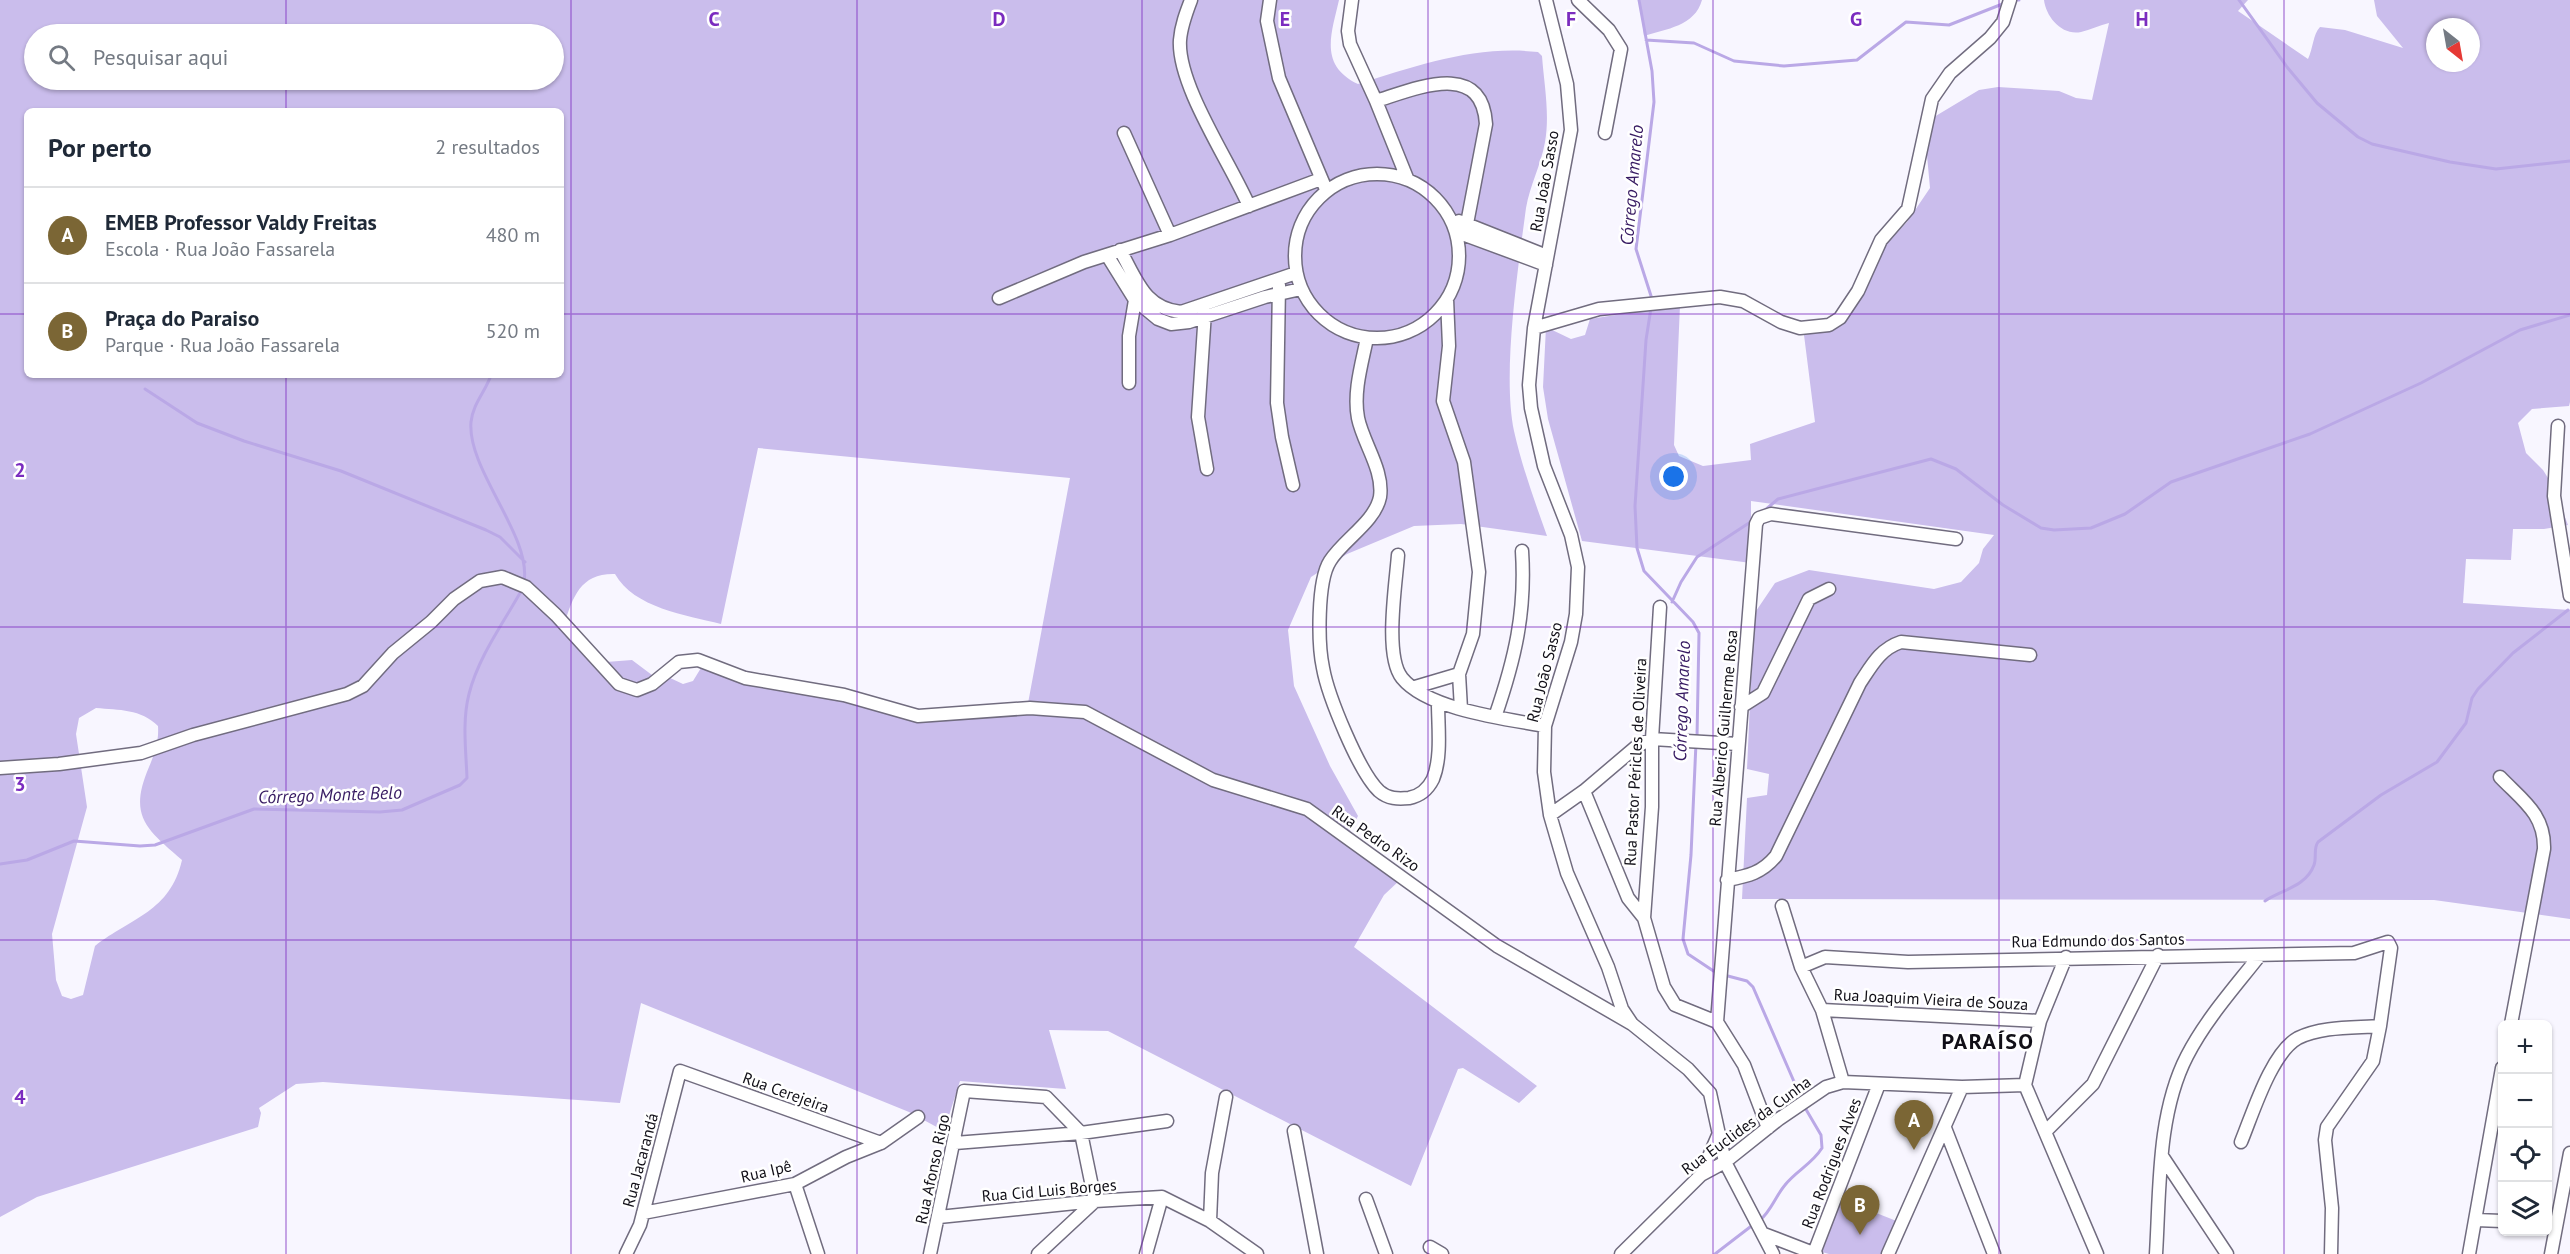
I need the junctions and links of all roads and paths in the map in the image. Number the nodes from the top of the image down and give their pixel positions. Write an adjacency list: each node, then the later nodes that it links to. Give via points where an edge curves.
1 (1191, 0): 12 (street, via 1180,41 1182,65 1190,89)
2 (1270, 0): 11 (street, via 1267,21 1279,78)
3 (1352, 0): 7 (street, via 1350,44)
4 (1546, 0): 17 (street, Rua João Sasso, via 1567,84 1571,130)
5 (1578, 0): 9 (street, via 1609,30 1621,49)
6 (2010, 0): 26 (street, via 2003,22 1950,73 1932,99 1908,209 1881,240 1854,299 1830,325 1800,328 1732,298 1599,309)
7 (1376, 101): 10 (street); 13 (street, via 1433,83 1458,84 1475,92 1485,108 1486,124)
8 (1124, 133): 14 (street)
9 (1605, 133)
10 (1407, 178): 11 (street, via 1379,173); 13 (street, via 1440,201)
11 (1324, 185): 12 (street); 18 (street, via 1299,228 1294,250)
12 (1249, 206): 14 (street)
13 (1462, 230): 17 (street); 23 (street, via 1459,266)
14 (1170, 235): 15 (street)
15 (1120, 250): 16 (street); 25 (street, via 1155,305 1164,310)
16 (1107, 255): 22 (street); 24 (street)
17 (1546, 261): 26 (street, Rua João Sasso)
18 (1296, 273): 19 (street); 20 (street)
19 (1278, 278): 21 (street); 25 (street)
20 (1301, 289): 21 (street); 27 (street, via 1328,322 1346,333)
21 (1281, 293): 25 (street); 31 (street, via 1277,403)
22 (999, 298)
23 (1447, 299): 27 (street, via 1432,317 1413,330 1391,337); 39 (street, via 1449,346 1443,401 1464,462 1479,572 1473,634)
24 (1135, 300): 25 (street, via 1158,320 1171,324); 28 (street, via 1129,336)
25 (1205, 311): 30 (street, via 1198,417)
26 (1534, 328): 45 (street, Rua João Sasso, via 1531,408 1544,466 1571,535 1578,567 1571,642)
27 (1367, 338): 41 (street, via 1359,381 1358,418 1376,468 1380,497 1364,523 1329,562 1321,599 1322,667 1361,763 1380,791 1390,798 1414,797 1426,790 1433,779)
28 (1129, 383)
29 (2558, 426): 36 (street, via 2554,496)
30 (1208, 469)
31 (1293, 485)
32 (1956, 539): 42 (street, Rua Alberico Guilherme Rosa, via 1772,514 1759,518)
33 (1522, 551): 44 (street, via 1522,618)
34 (1398, 555): 40 (street, via 1393,642 1402,678)
35 (1829, 589): 42 (street, via 1809,599 1763,693)
36 (2570, 596)
37 (1660, 607): 46 (street, Rua Pastor Péricles de Oliveira)
38 (2030, 656): 52 (street, via 1901,642 1889,646 1860,683 1776,856 1754,875)
39 (1459, 674): 40 (street); 43 (street)
40 (1415, 687): 41 (street)
41 (1438, 703): 43 (street)
42 (1741, 707): 47 (street, Rua Alberico Guilherme Rosa)
43 (1461, 709): 44 (street)
44 (1495, 717): 45 (street)
45 (1545, 726): 51 (street, Rua João Sasso)
46 (1652, 739): 47 (street); 50 (street, via 1631,751); 54 (street, Rua Pastor Péricles de Oliveira, via 1652,807)
47 (1738, 744): 52 (street, Rua Alberico Guilherme Rosa)
48 (0, 768): 63 (street, Rua Pedro Rizo, via 141,753 347,694 363,686 393,653 454,599 480,581 502,577 526,587 619,684 637,690 652,684 679,662 698,660 745,678 844,695 918,716 1030,708 1085,712 1213,780 1307,809 1497,946)
49 (2500, 777): 60 (street, via 2536,815 2544,834)
50 (1584, 791): 51 (street); 54 (street, via 1628,898)
51 (1550, 815): 63 (street, Rua João Sasso, via 1577,899 1622,1009)
52 (1727, 880): 62 (street, Rua Alberico Guilherme Rosa)
53 (1782, 906): 58 (street)
54 (1644, 918): 62 (street, via 1664,987 1675,1005)
55 (2158, 955): 56 (street, Rua Edmundo dos Santos); 57 (street, Rua Edmundo dos Santos); 77 (street, via 2093,1084)
56 (2260, 955): 64 (street, Rua Edmundo dos Santos, via 2361,952 2385,941 2391,948); 84 (street, via 2187,1056 2174,1091)
57 (2066, 957): 58 (street, Rua Edmundo dos Santos, via 1908,962 1825,957); 61 (street)
58 (1801, 968): 59 (street)
59 (1822, 1010): 61 (street, Rua Joaquim Vieira de Souza); 67 (street)
60 (2512, 1020)
61 (2040, 1021): 69 (street)
62 (1717, 1022): 74 (street, via 1744,1065)
63 (1632, 1024): 79 (street, Rua João Sasso, via 1688,1069 1710,1093)
64 (2380, 1026): 80 (street, via 2327,1030 2289,1044 2278,1058); 117 (street, via 2369,1069 2327,1127)
65 (680, 1071): 81 (street, Rua Cerejeira); 91 (street, Rua Jacarandá)
66 (2501, 1074): 94 (street)
67 (1843, 1082): 68 (street, Rua Euclides da Cunha); 74 (street, Rua Euclides da Cunha, via 1826,1087)
68 (1879, 1084): 70 (street, Rua Euclides da Cunha); 111 (street, Rua Rodrigues Alves)
69 (2025, 1085): 70 (street, Rua Euclides da Cunha); 77 (street)
70 (1962, 1087): 75 (street)
71 (1226, 1097): 95 (street, via 1212,1173)
72 (918, 1117): 81 (street, Rua Ipê)
73 (1167, 1121): 78 (street)
74 (1768, 1128): 85 (street, Rua Euclides da Cunha)
75 (1946, 1128): 112 (street); 113 (street)
76 (1294, 1131): 106 (street)
77 (2045, 1132): 114 (street)
78 (1081, 1133): 82 (street); 82 (street, Rua Afonso Rigo, via 1046,1097 964,1091); 90 (street)
79 (1719, 1133): 85 (street, Rua João Sasso); 86 (street)
80 (2241, 1142)
81 (881, 1143): 87 (street, Rua Ipê)
82 (955, 1143): 92 (street, Rua Afonso Rigo)
83 (2570, 1153): 93 (street)
84 (2162, 1156): 115 (street); 116 (street)
85 (1725, 1162): 86 (street, Rua Euclides da Cunha); 97 (street, Rua João Sasso)
86 (1701, 1175): 109 (street, Rua Euclides da Cunha)
87 (795, 1184): 91 (street, Rua Ipê); 101 (street)
88 (1162, 1197): 90 (street, Rua Cid Luis Borges); 95 (street); 104 (street)
89 (1366, 1199): 107 (street)
90 (1095, 1201): 92 (street, Rua Cid Luis Borges); 103 (street)
91 (643, 1213): 100 (street, Rua Jacarandá)
92 (939, 1217): 102 (street, Rua Afonso Rigo)
93 (2552, 1218)
94 (2476, 1220): 96 (street); 118 (street)
95 (1210, 1221): 105 (street)
96 (2498, 1221)
97 (1759, 1226): 110 (street, Rua João Sasso); 111 (street)
98 (2551, 1236): 119 (street)
99 (1430, 1247): 108 (street)
100 (626, 1254)
101 (818, 1254)
102 (930, 1254)
103 (1038, 1254)
104 (1146, 1254)
105 (1257, 1254)
106 (1317, 1254)
107 (1386, 1254)
108 (1442, 1254)
109 (1621, 1254)
110 (1773, 1254)
111 (1815, 1254)
112 (1888, 1254)
113 (1994, 1254)
114 (2097, 1254)
115 (2156, 1254)
116 (2227, 1254)
117 (2331, 1254)
118 (2469, 1254)
119 (2551, 1254)

